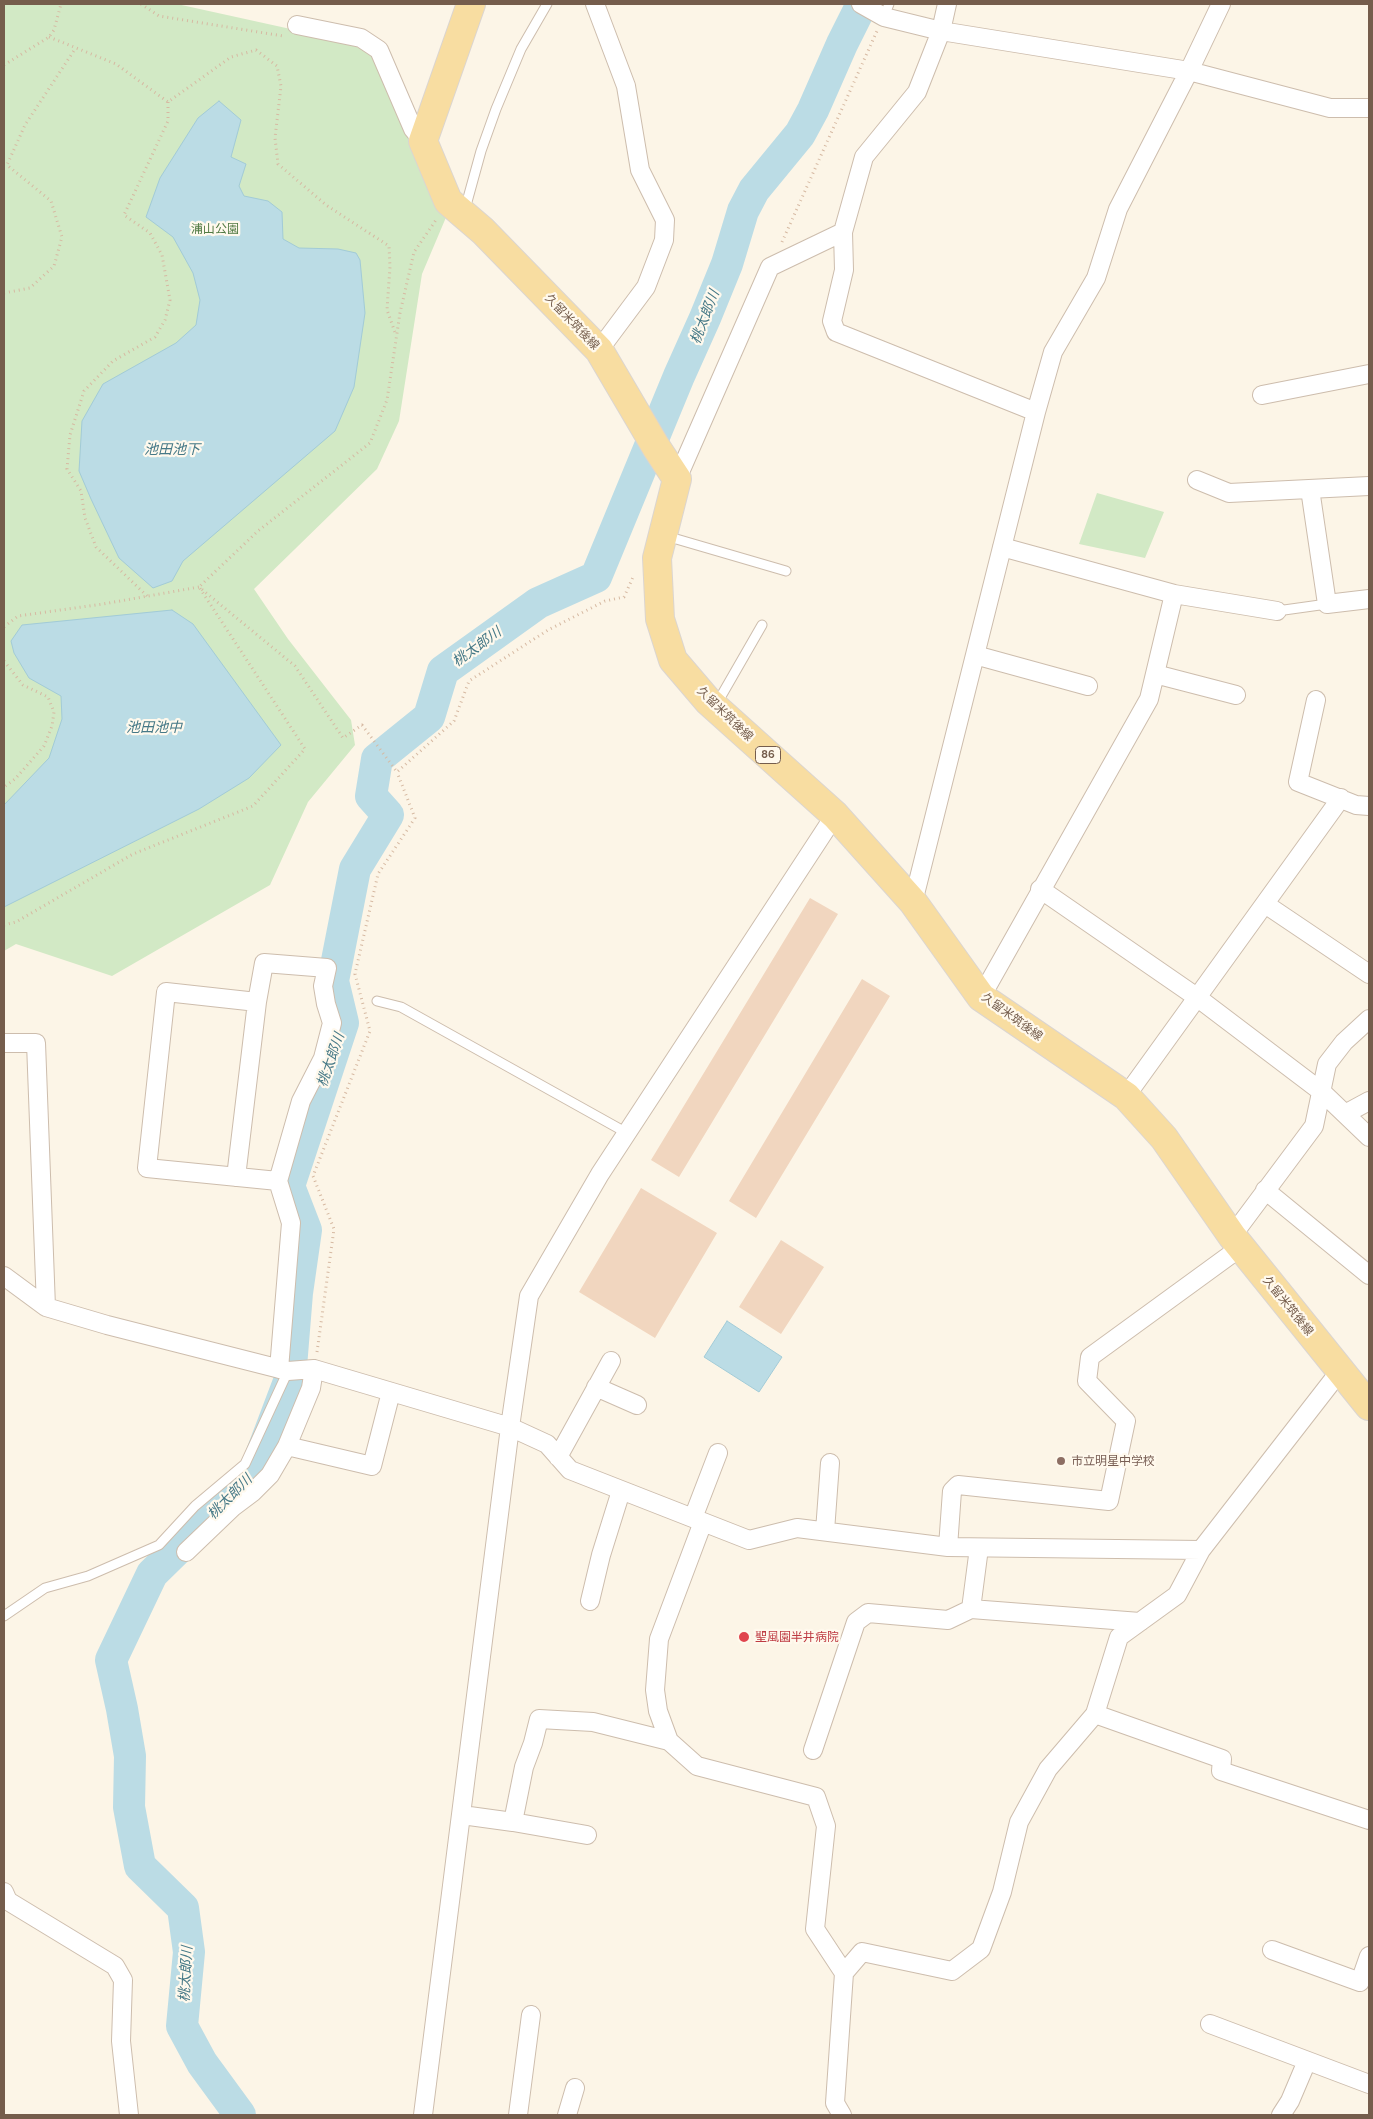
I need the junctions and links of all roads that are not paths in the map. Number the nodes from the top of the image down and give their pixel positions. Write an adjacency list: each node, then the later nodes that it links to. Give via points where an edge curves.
1 (471, 4): 12 (main road)
2 (547, 4): 13 (lane, via 521,49)
3 (595, 4): 15 (street, via 626,86 640,170 666,220 664,240 646,287)
4 (861, 4): 7 (street)
5 (947, 4): 9 (street)
6 (1221, 4): 10 (street)
7 (886, 10): 9 (street)
8 (294, 31): 12 (street, via 361,38 379,50 413,128)
9 (941, 31): 10 (street); 14 (street, via 918,92 864,157)
10 (1189, 71): 11 (street, via 1330,108); 18 (street, via 1118,209 1096,278 1053,352)
11 (1369, 108)
12 (423, 141): 13 (main road, 久留米筑後線)
13 (456, 208): 15 (main road, 久留米筑後線, via 483,230)
14 (843, 232): 18 (street, via 844,270 832,320 836,332); 19 (street, via 770,267)
15 (599, 350): 19 (main road, 久留米筑後線)
16 (1369, 374): 17 (street)
17 (1262, 395)
18 (1036, 412): 24 (street)
19 (678, 479): 23 (main road, 久留米筑後線 / 86)
20 (1197, 480): 22 (street, via 1229,493)
21 (1369, 486): 22 (street)
22 (1310, 489): 28 (street)
23 (663, 535): 25 (lane); 36 (main road, 久留米筑後線 / 86, via 657,558 660,619 673,660)
24 (1002, 547): 26 (street); 31 (street)
25 (786, 571)
26 (1174, 594): 29 (street); 32 (street)
27 (1369, 599): 28 (street)
28 (1327, 604): 29 (lane)
29 (1277, 611)
30 (762, 625): 36 (lane)
31 (975, 655): 33 (street); 41 (street)
32 (1155, 674): 34 (street); 40 (street, via 1149,699)
33 (1088, 686)
34 (1236, 695)
35 (1316, 700): 37 (street, via 1298,782)
36 (715, 707): 39 (main road, 久留米筑後線 / 86)
37 (1341, 798): 38 (street, via 1356,805); 42 (street)
38 (1369, 806)
39 (834, 815): 41 (main road, 久留米筑後線 / 86); 54 (street)
40 (1040, 889): 44 (street); 45 (street)
41 (912, 902): 44 (main road, 久留米筑後線 / 86)
42 (1265, 904): 43 (street); 45 (street)
43 (1369, 974)
44 (981, 997): 51 (main road, 久留米筑後線 / 86)
45 (1198, 998): 50 (street); 51 (street)
46 (377, 1001): 54 (lane, via 401,1007)
47 (257, 1002): 56 (street); 56 (street, via 166,992 147,1168); 57 (street, via 264,963 327,968 323,986 332,1023 323,1058 301,1101)
48 (1369, 1019): 50 (street, via 1344,1042 1327,1064)
49 (4, 1043): 62 (street, via 36,1043)
50 (1322, 1092): 53 (street); 58 (street, via 1314,1126)
51 (1126, 1096): 59 (main road, 久留米筑後線 / 86, via 1164,1138)
52 (1369, 1102): 53 (street)
53 (1345, 1114): 55 (street)
54 (627, 1133): 71 (street, via 529,1296)
55 (1369, 1137)
56 (236, 1177): 57 (street)
57 (278, 1181): 65 (street, via 291,1223)
58 (1265, 1190): 59 (street); 60 (street)
59 (1237, 1241): 66 (main road, 久留米筑後線 / 86); 79 (street, via 1090,1357 1087,1381 1126,1421 1109,1501 958,1485 952,1490)
60 (1367, 1269)
61 (4, 1276): 62 (street)
62 (46, 1307): 65 (street)
63 (611, 1362): 67 (street)
64 (314, 1368): 65 (street); 68 (street); 72 (street, via 311,1388)
65 (283, 1370): 85 (lane, via 245,1464 195,1506 159,1545 88,1576 45,1588)
66 (1340, 1371): 70 (main road, 久留米筑後線 / 86); 81 (street)
67 (596, 1387): 69 (street); 74 (street)
68 (391, 1392): 71 (street); 72 (street, via 372,1466)
69 (637, 1405)
70 (1369, 1406)
71 (510, 1427): 74 (street, via 547,1444); 90 (street)
72 (287, 1446): 82 (street, via 270,1475 254,1492 232,1507)
73 (718, 1453): 77 (street)
74 (558, 1457): 76 (street, via 570,1470)
75 (830, 1463): 78 (street)
76 (621, 1491): 77 (street); 83 (street)
77 (698, 1520): 78 (street, via 749,1540 797,1528); 88 (street, via 659,1639 655,1690 658,1711)
78 (825, 1531): 79 (street)
79 (948, 1547): 80 (street)
80 (979, 1548): 81 (street); 84 (street)
81 (1201, 1550): 86 (street, via 1177,1596)
82 (186, 1552)
83 (590, 1601)
84 (971, 1609): 86 (street); 89 (street, via 948,1620 868,1613 856,1622)
85 (4, 1616)
86 (1140, 1622): 87 (street, via 1119,1636)
87 (1095, 1714): 91 (street, via 1222,1759 1221,1771); 97 (street, via 1048,1769 1020,1822 1002,1892 981,1949 952,1971 862,1952)
88 (669, 1741): 92 (street, via 593,1722 539,1719 524,1767); 97 (street, via 697,1766 816,1797 826,1826 815,1929)
89 (814, 1750)
90 (462, 1814): 92 (street); 104 (street)
91 (1369, 1820)
92 (513, 1822): 93 (street)
93 (587, 1835)
94 (4, 1892): 103 (street, via 8,1901 114,1966 123,1980 120,2040)
95 (1272, 1950): 96 (street, via 1360,1982)
96 (1369, 1956)
97 (844, 1973): 107 (street, via 835,2103)
98 (531, 2015): 105 (street)
99 (1210, 2024): 100 (street)
100 (1307, 2060): 101 (street); 108 (street)
101 (1369, 2084)
102 (575, 2088): 106 (street)
103 (129, 2115)
104 (423, 2115)
105 (518, 2115)
106 (567, 2115)
107 (842, 2115)
108 (1281, 2115)

